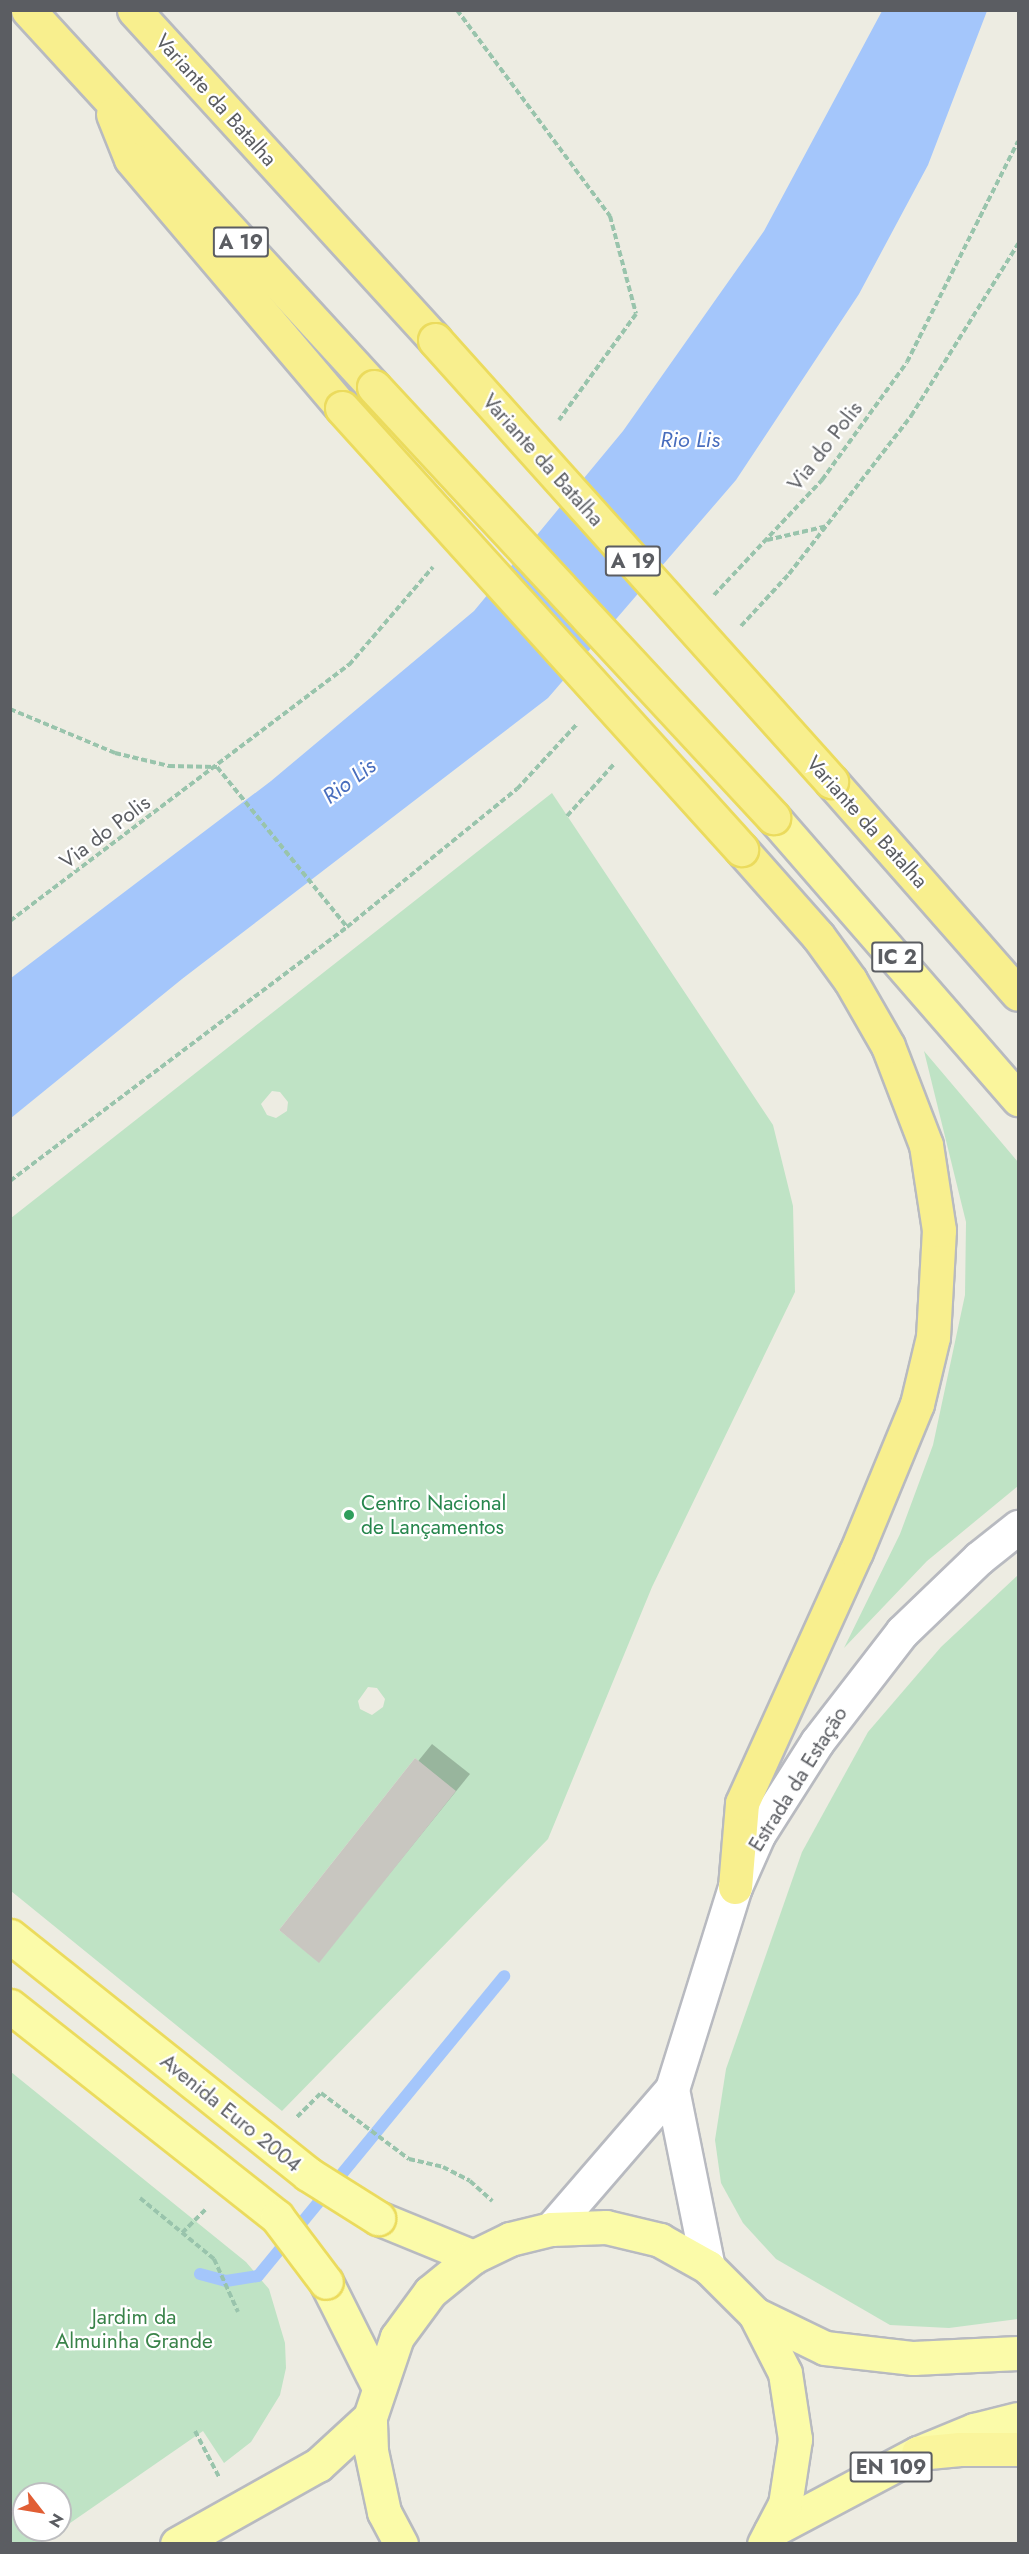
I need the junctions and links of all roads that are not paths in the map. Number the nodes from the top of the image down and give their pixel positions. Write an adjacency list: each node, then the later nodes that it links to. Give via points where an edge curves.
1 (28, 10): 3 (highway, A 19)
2 (134, 10): 5 (highway, Variante da Batalha / A 19, bridge, via 435,340)
3 (107, 98): 4 (highway, A 19, bridge); 8 (highway, bridge, via 131,159 342,408 818,936 850,980 888,1047 926,1145 939,1230 933,1337 917,1404 856,1552 742,1803)
4 (773, 818): 6 (highway, IC 2)
5 (1018, 994)
6 (1018, 1099)
7 (1018, 1527): 8 (main road, Estrada da Estação, via 979,1558 902,1632 857,1687 758,1835)
8 (735, 1887): 11 (main road, Estrada da Estação)
9 (10, 1936): 13 (main road, Avenida Euro 2004, bridge, via 308,2175 378,2218)
10 (10, 2006): 17 (main road, bridge, via 277,2217 326,2282)
11 (672, 2090): 12 (main road, Estrada da Estação); 14 (main road, Estrada da Estação)
12 (551, 2229): 13 (main road, via 510,2239); 14 (main road, via 606,2227 660,2240)
13 (473, 2257): 17 (main road, via 430,2292 398,2337)
14 (708, 2267): 15 (main road)
15 (755, 2314): 16 (main road, via 825,2348 913,2358); 22 (main road, via 785,2373 795,2439 785,2504)
16 (1018, 2353)
17 (378, 2386): 18 (main road)
18 (370, 2417): 23 (main road, via 318,2465); 24 (main road, via 372,2451 384,2511)
19 (1018, 2419): 21 (main road, EN 109, via 974,2430)
20 (1018, 2450): 21 (highway, via 960,2448)
21 (918, 2453): 22 (main road, EN 109)
22 (767, 2537)
23 (177, 2544)
24 (401, 2544)

